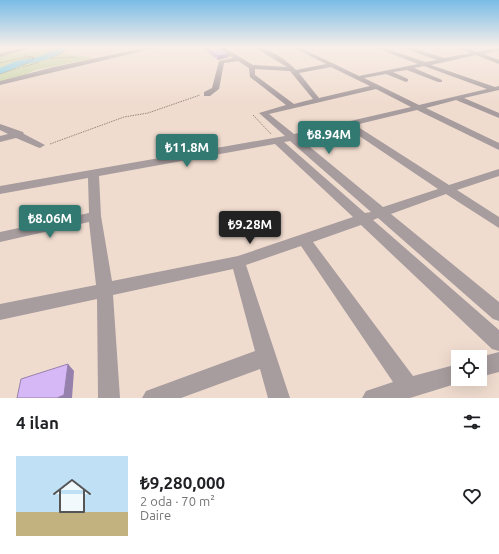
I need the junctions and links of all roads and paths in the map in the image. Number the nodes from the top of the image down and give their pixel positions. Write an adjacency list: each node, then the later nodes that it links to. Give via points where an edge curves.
1 (24, 66): 10 (path)
2 (27, 66): 10 (path)
3 (70, 66): 18 (street)
4 (220, 66): 21 (street, via 215,89)
5 (290, 66): 12 (street)
6 (332, 66): 12 (street); 15 (street)
7 (419, 66): 11 (street)
8 (431, 66): 20 (street)
9 (252, 67): 12 (street); 24 (street, via 252,76)
10 (18, 68): 14 (path)
11 (409, 68): 13 (street); 17 (street)
12 (294, 70): 23 (street)
13 (387, 72): 15 (street); 16 (street)
14 (0, 74)
15 (357, 78): 19 (street)
16 (406, 80)
17 (440, 81)
18 (0, 83)
19 (377, 87): 23 (street); 25 (street)
20 (497, 88): 22 (street)
21 (207, 94): 34 (path, via 148,113 124,117)
22 (457, 98): 25 (street); 27 (street)
23 (317, 100): 24 (street)
24 (292, 106): 31 (street, via 263,113)
25 (418, 108): 28 (street); 35 (street)
26 (253, 115): 33 (path)
27 (499, 116)
28 (347, 124): 31 (street); 39 (street)
29 (0, 127): 30 (street)
30 (20, 134): 32 (street); 34 (street)
31 (292, 138): 33 (street); 40 (street)
32 (0, 139)
33 (277, 141): 37 (street); 42 (street)
34 (40, 145)
35 (499, 147)
36 (499, 172): 39 (street)
37 (94, 174): 38 (street); 41 (street)
38 (0, 190)
39 (447, 191): 40 (street); 43 (street)
40 (381, 214): 42 (street); 49 (street)
41 (96, 216): 44 (street); 47 (street)
42 (363, 220): 45 (street); 50 (street)
43 (499, 223)
44 (0, 237)
45 (304, 240): 46 (street); 55 (street)
46 (238, 262): 47 (street); 51 (street)
47 (105, 289): 48 (street); 56 (street)
48 (0, 312)
49 (499, 313)
50 (499, 342)
51 (266, 357): 57 (street); 58 (street)
52 (499, 362): 53 (street)
53 (487, 365)
54 (451, 376): 55 (street)
55 (409, 388): 59 (street)
56 (109, 398)
57 (152, 398)
58 (279, 398)
59 (373, 398)

